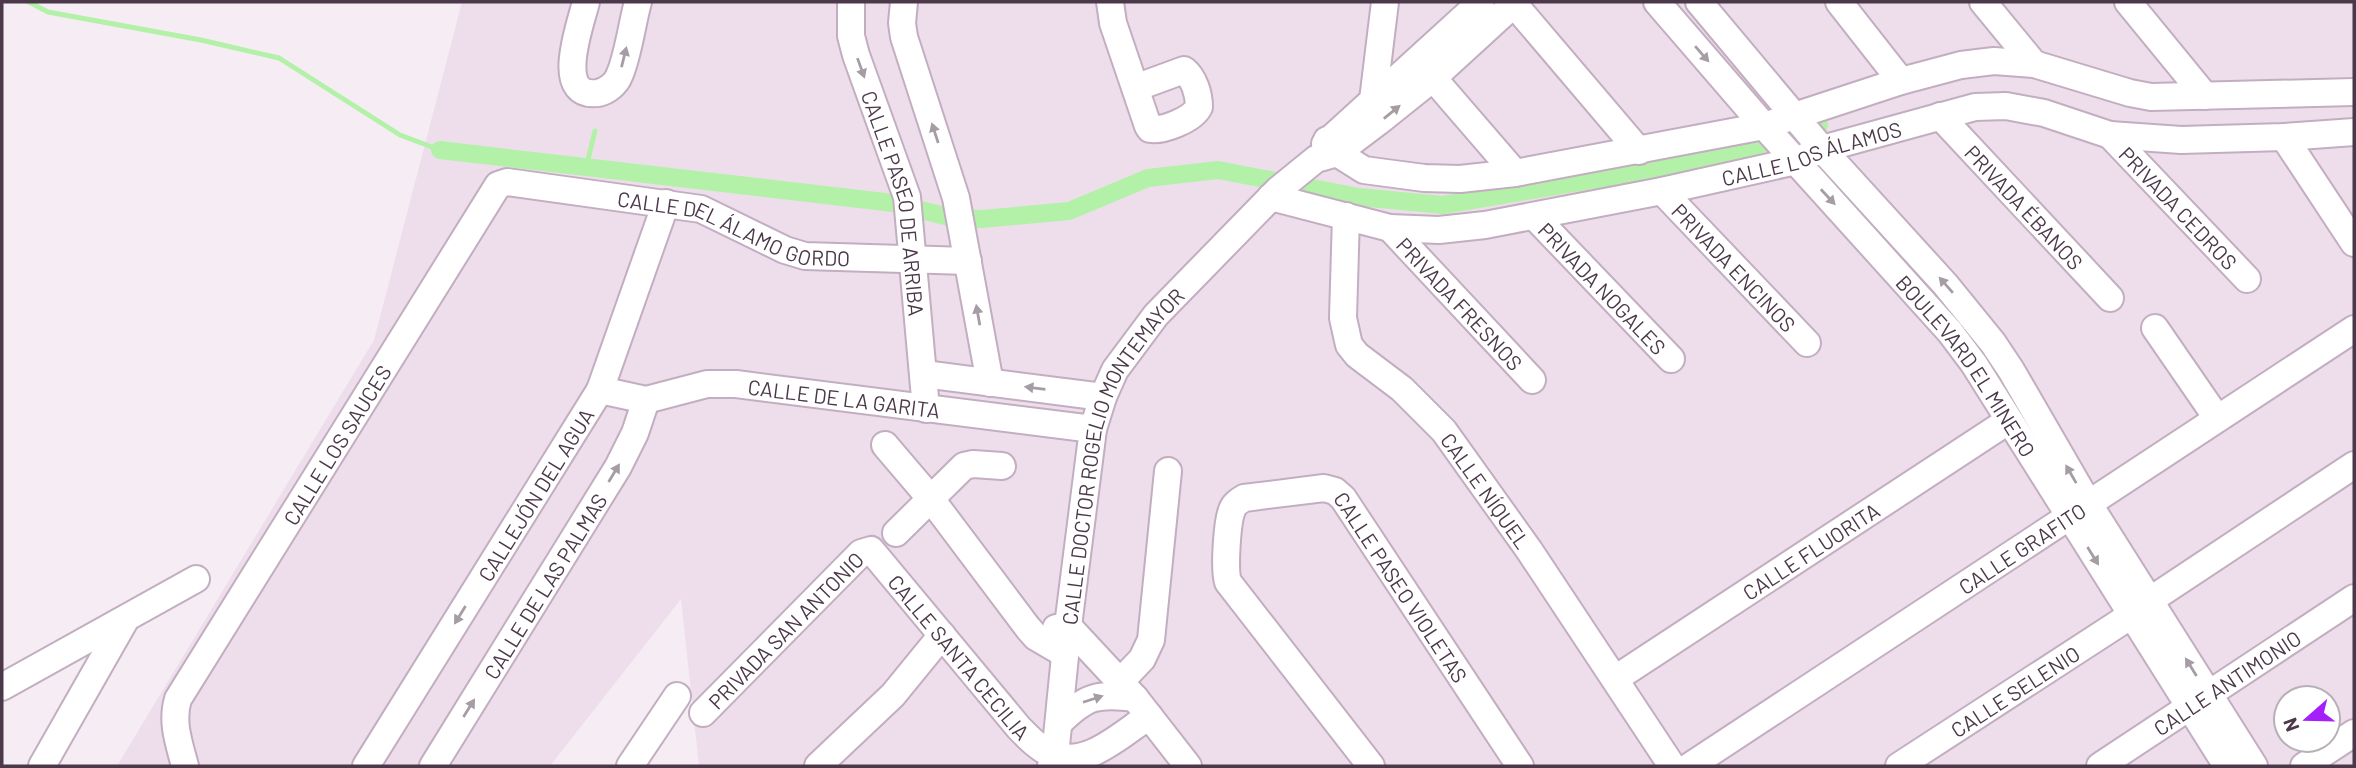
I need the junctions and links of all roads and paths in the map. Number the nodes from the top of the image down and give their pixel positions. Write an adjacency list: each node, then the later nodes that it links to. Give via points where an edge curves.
1 (586, 2): 2 (street, one-way to 2, via 571,65 579,87 600,93 619,78)
2 (638, 2)
3 (851, 2): 38 (street, CALLE PASEO DE ARRIBA, one-way to 38, via 853,46 908,208)
4 (904, 2): 39 (street, one-way to 4, via 956,198 904,37)
5 (1110, 2): 17 (street)
6 (1385, 2): 20 (street)
7 (1481, 2): 20 (street)
8 (1657, 2): 26 (street, BOULEVARD EL MINERO, one-way to 26)
9 (1699, 2): 22 (street, BOULEVARD EL MINERO)
10 (1839, 2): 16 (street)
11 (1983, 2): 14 (street)
12 (2128, 2): 19 (street)
13 (1515, 3): 15 (street); 27 (street)
14 (2034, 64): 16 (street, CALLE LOS ÁLAMOS, via 1994,61 1961,65); 19 (street, CALLE LOS ÁLAMOS, via 2140,95)
15 (1433, 78): 28 (street, one-way to 15); 29 (street)
16 (1901, 81): 22 (street, CALLE LOS ÁLAMOS)
17 (1135, 88): 17 (street, via 1152,130 1196,112 1196,88 1184,70)
18 (2354, 92): 19 (street, CALLE LOS ÁLAMOS)
19 (2205, 96)
20 (1373, 100): 28 (street)
21 (1940, 117): 22 (street, CALLE LOS ÁLAMOS); 24 (street, CALLE LOS ÁLAMOS, via 1975,107 2006,106); 41 (street, PRIVADA ÉBANOS)
22 (1806, 131): 26 (street, CALLE LOS ÁLAMOS); 26 (street, CALLE LOS ÁLAMOS); 61 (street, BOULEVARD EL MINERO, one-way to 22, via 2011,370 1993,343)
23 (2354, 132): 25 (street, CALLE LOS ÁLAMOS)
24 (2110, 135): 25 (street, CALLE LOS ÁLAMOS, via 2181,140); 40 (street, PRIVADA CEDROS)
25 (2284, 137): 37 (street)
26 (1779, 142): 27 (street, CALLE LOS ÁLAMOS); 31 (street, CALLE LOS ÁLAMOS); 54 (street, BOULEVARD EL MINERO, one-way to 54, via 1950,332)
27 (1639, 151): 29 (street, CALLE LOS ÁLAMOS)
28 (1320, 156): 29 (street, CALLE LOS ÁLAMOS, via 1380,173 1461,179); 32 (street, CALLE DOCTOR ROGELIO MONTEMAYOR)
29 (1515, 173)
30 (502, 183): 33 (street, CALLE DEL ÁLAMO GORDO); 84 (street, CALLE LOS SAUCES, via 178,699 175,725)
31 (1662, 191): 35 (street, CALLE LOS ÁLAMOS); 44 (street, PRIVADA ENCINOS)
32 (1274, 193): 34 (street, CALLE LOS ÁLAMOS); 50 (street, CALLE DOCTOR ROGELIO MONTEMAYOR, via 1156,315 1115,370)
33 (666, 203): 38 (street, CALLE DEL ÁLAMO GORDO, via 701,209 805,256); 49 (street, CALLEJÓN DEL AGUA)
34 (1346, 216): 36 (street, CALLE LOS ÁLAMOS); 72 (street, CALLE NÍQUEL, via 1343,318 1349,345 1444,431)
35 (1535, 217): 36 (street, CALLE LOS ÁLAMOS, via 1439,230); 45 (street, PRIVADA NOGALES)
36 (1390, 228): 47 (street, PRIVADA FRESNOS)
37 (2354, 243)
38 (914, 258): 39 (street, CALLE DEL ÁLAMO GORDO); 46 (street, CALLE PASEO DE ARRIBA)
39 (968, 261): 48 (street, one-way to 39)
40 (2247, 279)
41 (2110, 298)
42 (2155, 328): 53 (street)
43 (2354, 329): 53 (street, CALLE GRAFITO)
44 (1807, 343)
45 (1671, 359)
46 (924, 374): 48 (street, CALLE DE LA GARITA); 52 (street, CALLE PASEO DE ARRIBA)
47 (1532, 380)
48 (990, 383): 50 (street, CALLE DE LA GARITA, one-way to 48)
49 (600, 390): 51 (street, CALLE DE LA GARITA); 85 (street, CALLEJÓN DEL AGUA, one-way to 85)
50 (1103, 397): 55 (street, CALLE DOCTOR ROGELIO MONTEMAYOR)
51 (646, 400): 52 (street, CALLE DE LA GARITA, via 707,384 736,384); 86 (street, CALLE DE LAS PALMAS, one-way to 51, via 618,467)
52 (926, 410): 55 (street, CALLE DE LA GARITA)
53 (2217, 418): 61 (street, CALLE GRAFITO)
54 (2008, 422): 61 (street, BOULEVARD EL MINERO); 72 (street, CALLE FLUORITA)
55 (1093, 429): 68 (street, CALLE DOCTOR ROGELIO MONTEMAYOR)
56 (884, 445): 60 (street)
57 (1002, 466): 60 (street, via 964,466)
58 (2354, 466): 66 (street, CALLE SELENIO)
59 (1168, 471): 75 (street, via 1151,640 1142,659)
60 (931, 499): 62 (street); 69 (street)
61 (2078, 510): 66 (street, BOULEVARD EL MINERO); 91 (street, CALLE GRAFITO)
62 (896, 533)
63 (871, 550): 70 (street, CALLE SANTA CECILIA); 77 (street, PRIVADA SAN ANTONIO, via 861,553)
64 (196, 579): 67 (street)
65 (2354, 598): 76 (street, CALLE ANTIMONIO)
66 (2140, 609): 76 (street, BOULEVARD EL MINERO); 92 (street, CALLE SELENIO)
67 (125, 620): 73 (street); 83 (street)
68 (1068, 626): 69 (street); 71 (street, CALLE DOCTOR ROGELIO MONTEMAYOR); 75 (street)
69 (1033, 634): 71 (street)
70 (942, 635): 80 (street, CALLE SANTA CECILIA, via 1019,728); 87 (street, via 893,695)
71 (1065, 654): 78 (street, CALLE DOCTOR ROGELIO MONTEMAYOR)
72 (1615, 679): 90 (street, CALLE NÍQUEL)
73 (2, 687)
74 (677, 696): 82 (street)
75 (1135, 698): 78 (street, one-way to 75, via 1089,698); 80 (street, via 1087,755); 88 (street)
76 (2199, 701): 93 (street, CALLE ANTIMONIO); 94 (street, BOULEVARD EL MINERO); 95 (street, BOULEVARD EL MINERO)
77 (703, 713)
78 (1059, 723): 80 (street, CALLE DOCTOR ROGELIO MONTEMAYOR)
79 (2354, 733): 96 (street)
80 (1053, 761)
81 (1512, 763): 89 (street, CALLE PASEO VIOLETAS, via 1343,498 1324,488 1244,498 1231,510 1225,567 1228,582)
82 (632, 765)
83 (42, 766)
84 (185, 766)
85 (366, 766)
86 (433, 766)
87 (818, 766)
88 (1188, 766)
89 (1371, 766)
90 (1672, 766)
91 (1690, 766)
92 (1899, 766)
93 (2100, 766)
94 (2227, 766)
95 (2254, 766)
96 (2304, 766)

